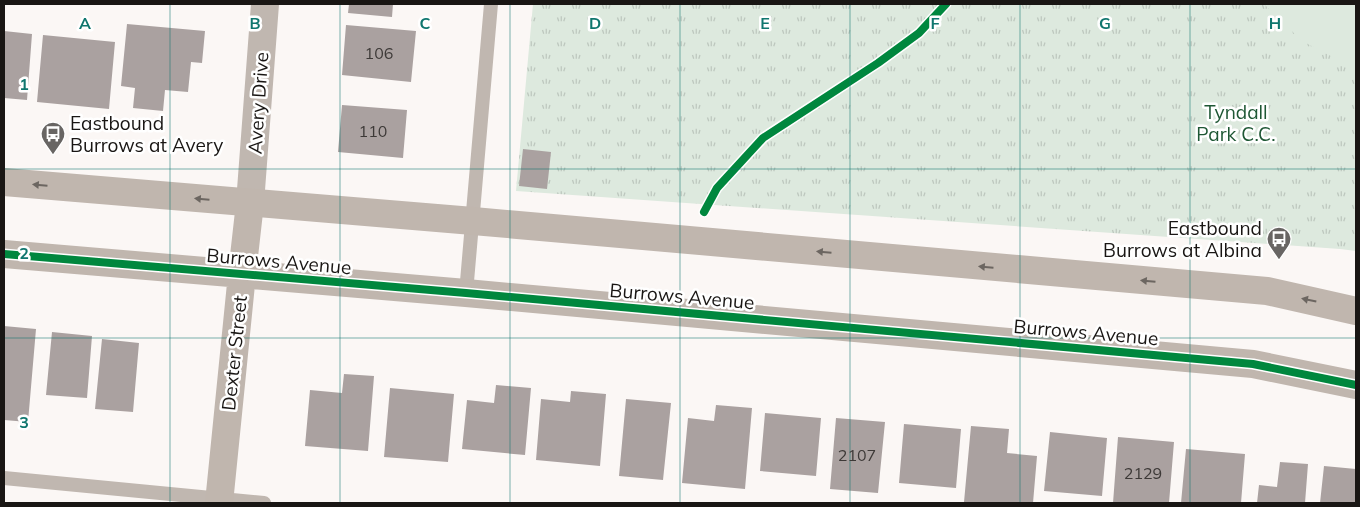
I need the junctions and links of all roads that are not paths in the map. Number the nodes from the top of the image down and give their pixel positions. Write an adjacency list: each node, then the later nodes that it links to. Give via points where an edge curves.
1 (265, 4): 4 (street, Avery Drive)
2 (491, 4): 5 (lane)
3 (4, 182): 4 (street, one-way to 3)
4 (250, 203): 5 (street); 7 (street, Dexter Street)
5 (472, 221): 8 (lane); 9 (street, one-way to 5, via 1267,291)
6 (4, 254): 7 (street, Burrows Avenue)
7 (242, 274): 8 (street, Burrows Avenue); 12 (street, Dexter Street)
8 (466, 293): 10 (street, Burrows Avenue, via 1253,364)
9 (1356, 311)
10 (1356, 385)
11 (4, 478): 12 (lane)
12 (219, 501): 13 (lane)
13 (264, 503)

